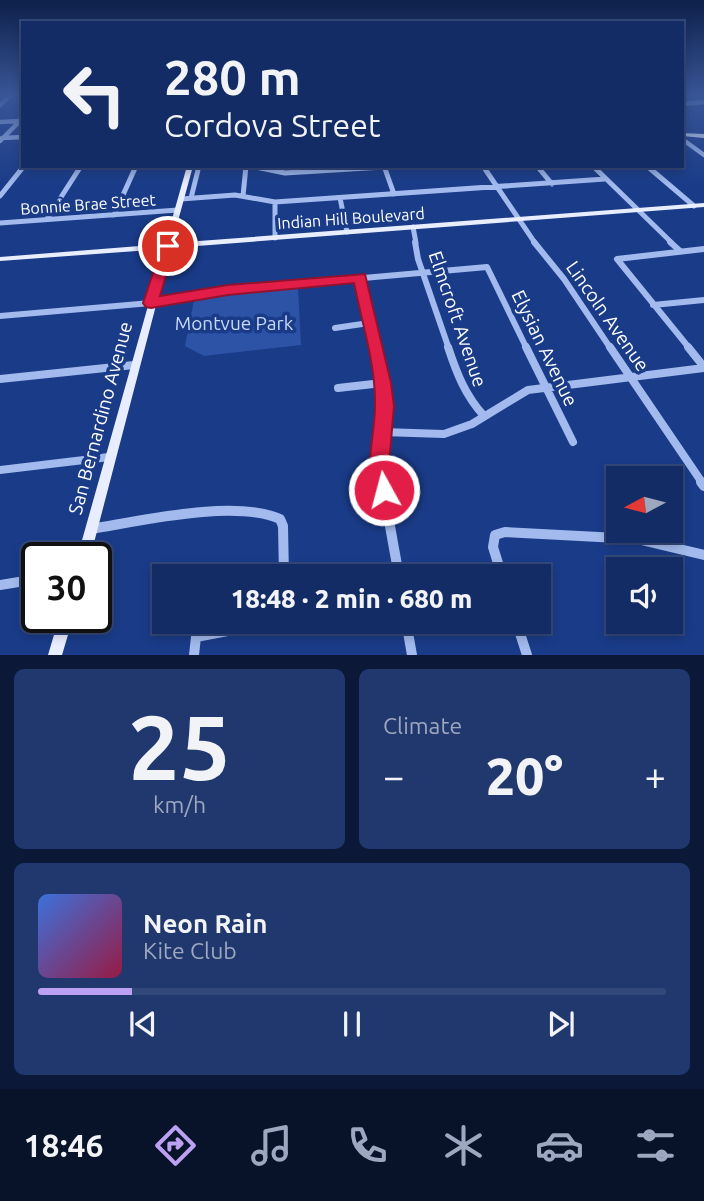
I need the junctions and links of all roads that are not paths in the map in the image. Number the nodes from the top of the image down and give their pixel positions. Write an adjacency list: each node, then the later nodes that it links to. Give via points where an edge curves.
1 (15, 125): 5 (street)
2 (21, 137): 5 (street)
3 (684, 137): 4 (main road)
4 (704, 137)
5 (1, 139)
6 (684, 139): 7 (street)
7 (704, 155)
8 (22, 168): 25 (street)
9 (80, 168): 36 (street)
10 (135, 168): 35 (street)
11 (189, 168): 29 (main road, San Bernardino Avenue)
12 (198, 168): 27 (street)
13 (248, 168): 26 (street)
14 (259, 168): 15 (street, via 285,173)
15 (368, 168)
16 (384, 168): 24 (street)
17 (484, 168): 23 (street, Lincoln Avenue)
18 (539, 168): 22 (street)
19 (595, 168): 21 (street)
20 (649, 168): 32 (street)
21 (606, 178): 22 (street, Bonnie Brae Street); 34 (street)
22 (552, 184): 23 (street, Bonnie Brae Street)
23 (499, 188): 24 (street, Bonnie Brae Street); 37 (street, Lincoln Avenue)
24 (394, 194): 28 (street, Bonnie Brae Street)
25 (0, 196)
26 (243, 196): 27 (street, Bonnie Brae Street); 30 (street, Bonnie Brae Street)
27 (191, 198): 29 (street, Bonnie Brae Street)
28 (340, 198): 30 (street, Bonnie Brae Street); 40 (street)
29 (181, 199): 33 (main road, San Bernardino Avenue)
30 (275, 202): 41 (street)
31 (704, 205): 32 (main road, Indian Hill Boulevard)
32 (694, 206): 34 (main road, Indian Hill Boulevard)
33 (178, 210): 35 (street, Bonnie Brae Street); 42 (main road, San Bernardino Avenue)
34 (638, 210): 37 (main road, Indian Hill Boulevard); 44 (street)
35 (114, 215): 36 (street, Bonnie Brae Street)
36 (47, 219): 38 (street, Bonnie Brae Street)
37 (520, 219): 39 (main road, Indian Hill Boulevard); 56 (street, Lincoln Avenue)
38 (0, 223)
39 (413, 227): 40 (main road, Indian Hill Boulevard); 46 (street, Elmcroft Avenue)
40 (347, 232): 41 (main road, Indian Hill Boulevard)
41 (275, 238): 42 (main road, Indian Hill Boulevard)
42 (168, 246): 45 (main road, Indian Hill Boulevard); 49 (main road, San Bernardino Avenue)
43 (704, 249): 44 (street)
44 (680, 251): 50 (street, via 617,259)
45 (0, 259)
46 (422, 272): 47 (street); 59 (street, Elysian Avenue, via 487,267); 61 (street, Elmcroft Avenue, via 460,382)
47 (360, 278): 49 (street, via 228,290); 52 (street)
48 (704, 300): 50 (street)
49 (151, 303): 51 (street); 54 (main road, San Bernardino Avenue)
50 (653, 305): 55 (street)
51 (0, 316)
52 (369, 323): 53 (street); 58 (street)
53 (335, 328)
54 (134, 365): 57 (street); 64 (main road, San Bernardino Avenue)
55 (704, 367): 56 (street)
56 (631, 376): 59 (street); 66 (street, Lincoln Avenue)
57 (0, 379)
58 (382, 383): 60 (street); 62 (street)
59 (546, 387): 61 (street, via 513,395); 63 (street, Elysian Avenue)
60 (338, 388)
61 (484, 416): 62 (street, via 444,433)
62 (382, 432): 71 (street, via 379,464)
63 (573, 442)
64 (109, 457): 65 (street); 67 (main road, San Bernardino Avenue)
65 (0, 470)
66 (704, 486)
67 (91, 529): 68 (main road, San Bernardino Avenue); 70 (street, via 213,511 271,515 283,526)
68 (87, 542)
69 (704, 555): 72 (street, via 637,539 505,532 495,535)
70 (284, 564)
71 (397, 564)
72 (499, 564)
73 (21, 582): 74 (street)
74 (0, 585)
75 (62, 633): 79 (main road)
76 (212, 634): 80 (street, via 196,637)
77 (408, 634): 81 (street)
78 (520, 634): 82 (street)
79 (55, 655)
80 (194, 655)
81 (412, 655)
82 (527, 655)

